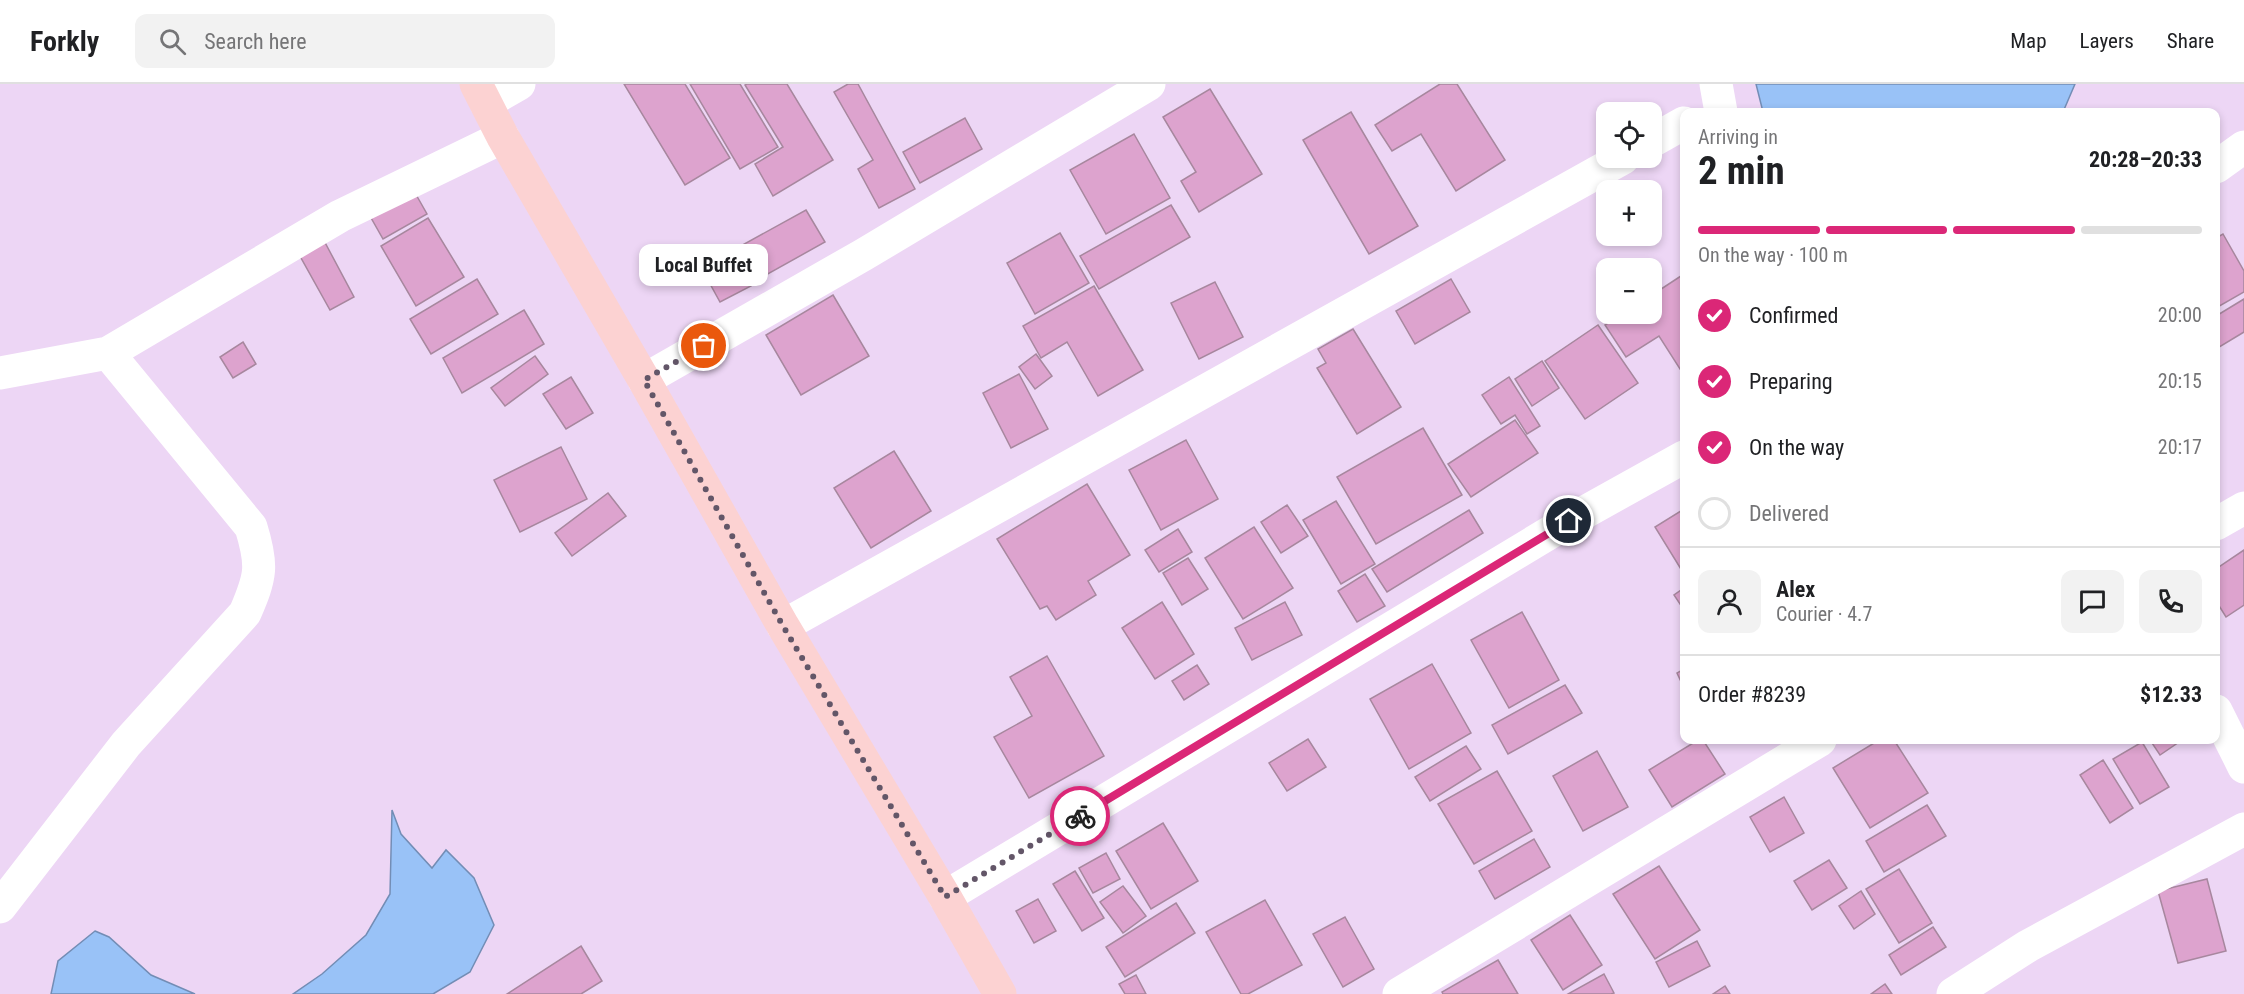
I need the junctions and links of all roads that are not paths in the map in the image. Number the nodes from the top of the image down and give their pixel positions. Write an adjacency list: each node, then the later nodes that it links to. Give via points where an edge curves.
1 (519, 84): 3 (street)
2 (1149, 84): 12 (street)
3 (481, 93): 6 (highway)
4 (1680, 125): 5 (street)
5 (1662, 135)
6 (503, 137): 10 (street, via 340,216); 12 (highway)
7 (2244, 147): 8 (street)
8 (2220, 164)
9 (1605, 168): 16 (street)
10 (108, 353): 11 (street); 22 (street, via 251,527 260,556 257,586 245,614 126,744)
11 (0, 374)
12 (644, 380): 16 (highway)
13 (1680, 459): 21 (street, via 1569,521)
14 (2244, 508): 15 (street)
15 (2220, 522)
16 (783, 626): 21 (highway)
17 (2220, 719): 19 (street)
18 (1813, 744): 24 (street)
19 (2244, 767)
20 (2244, 830): 25 (street, via 2028,946)
21 (945, 897): 23 (highway)
22 (0, 907)
23 (1000, 994)
24 (1399, 994)
25 (1953, 994)

